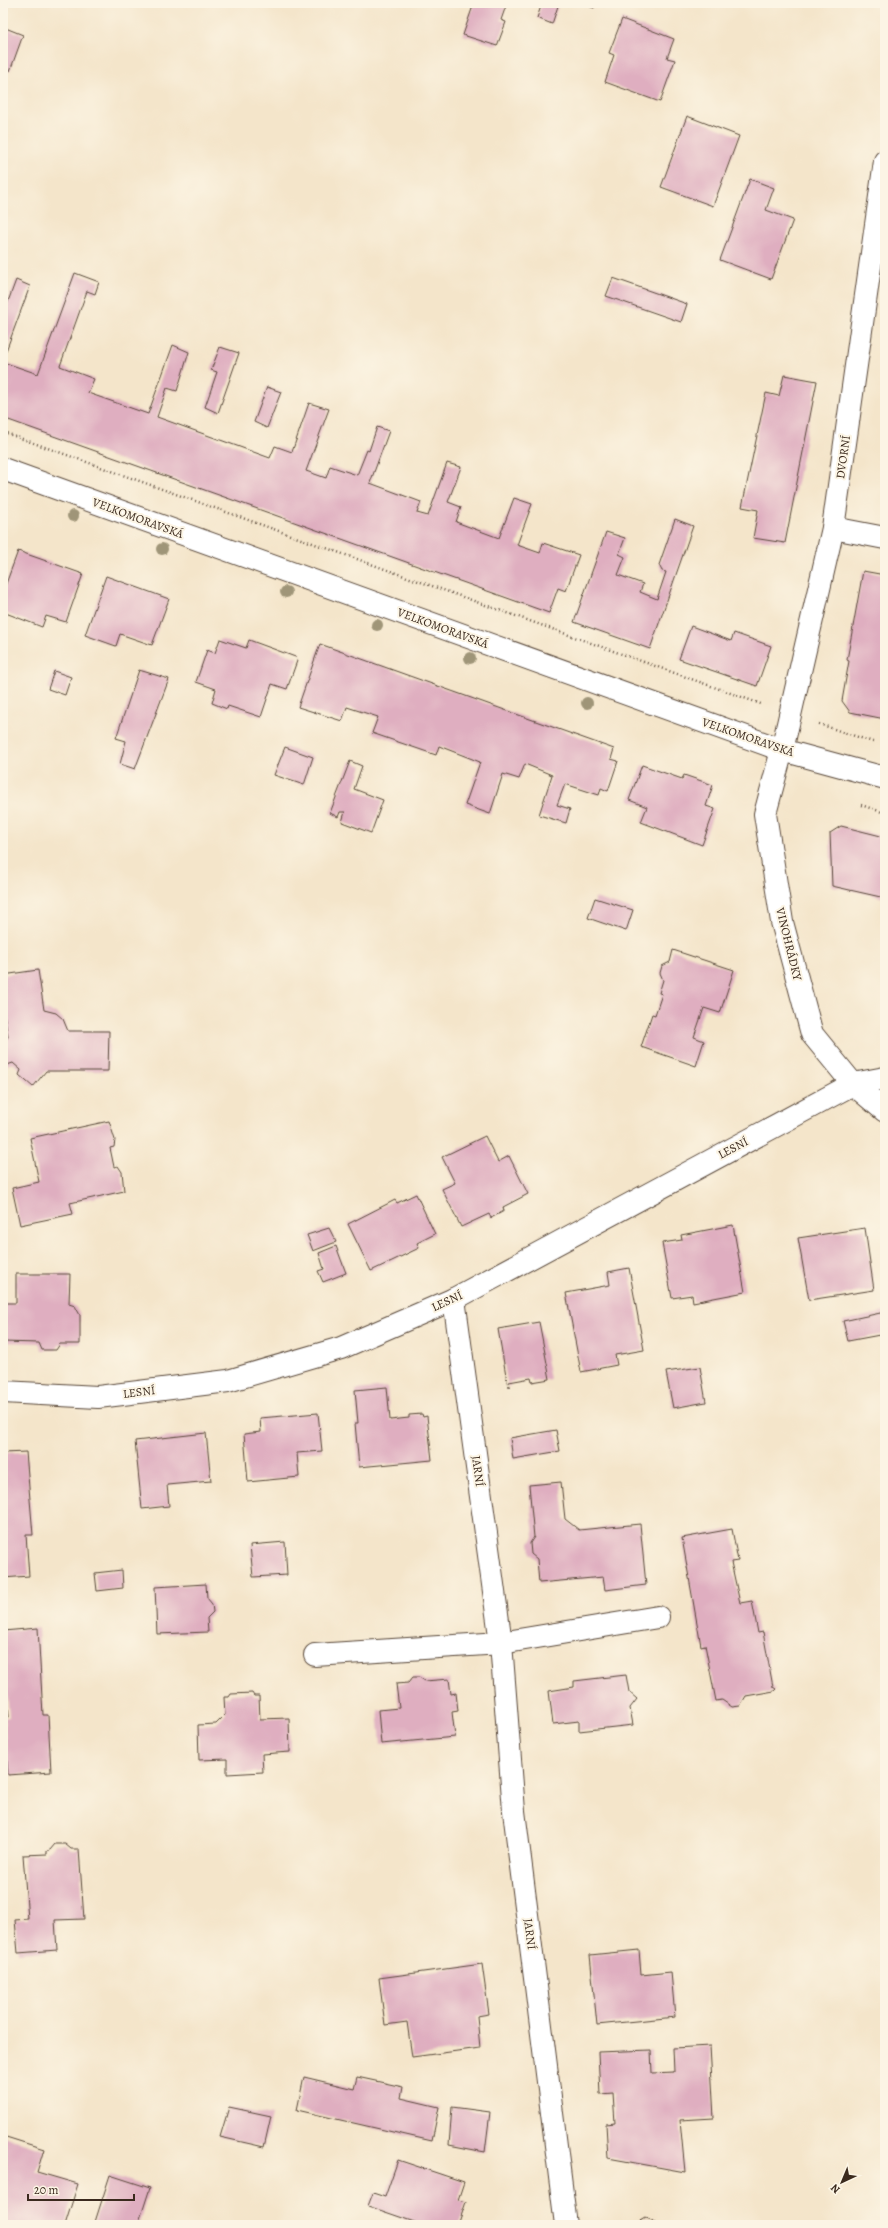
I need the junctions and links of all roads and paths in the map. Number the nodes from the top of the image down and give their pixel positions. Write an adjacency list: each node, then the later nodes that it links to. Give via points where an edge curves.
1 (885, 161): 4 (street, DVORNÍ)
2 (3, 432): 6 (path)
3 (3, 469): 8 (street, VELKOMORAVSKÁ)
4 (833, 528): 5 (street); 6 (street, DVORNÍ)
5 (885, 538)
6 (790, 715): 7 (path); 8 (street, DVORNÍ)
7 (878, 743)
8 (782, 750): 9 (street, VELKOMORAVSKÁ); 11 (street, VINOHRÁDKY, via 765,814 782,922 812,1034)
9 (885, 778)
10 (885, 1078): 11 (street, LESNÍ)
11 (853, 1084): 12 (street, VINOHRÁDKY); 13 (street, LESNÍ)
12 (885, 1112)
13 (454, 1299): 14 (street, LESNÍ, via 341,1348 228,1381 98,1397); 16 (street, JARNÍ)
14 (3, 1392)
15 (658, 1617): 16 (street)
16 (501, 1643): 17 (street); 18 (street, JARNÍ, via 514,1811)
17 (315, 1655)
18 (566, 2225)

